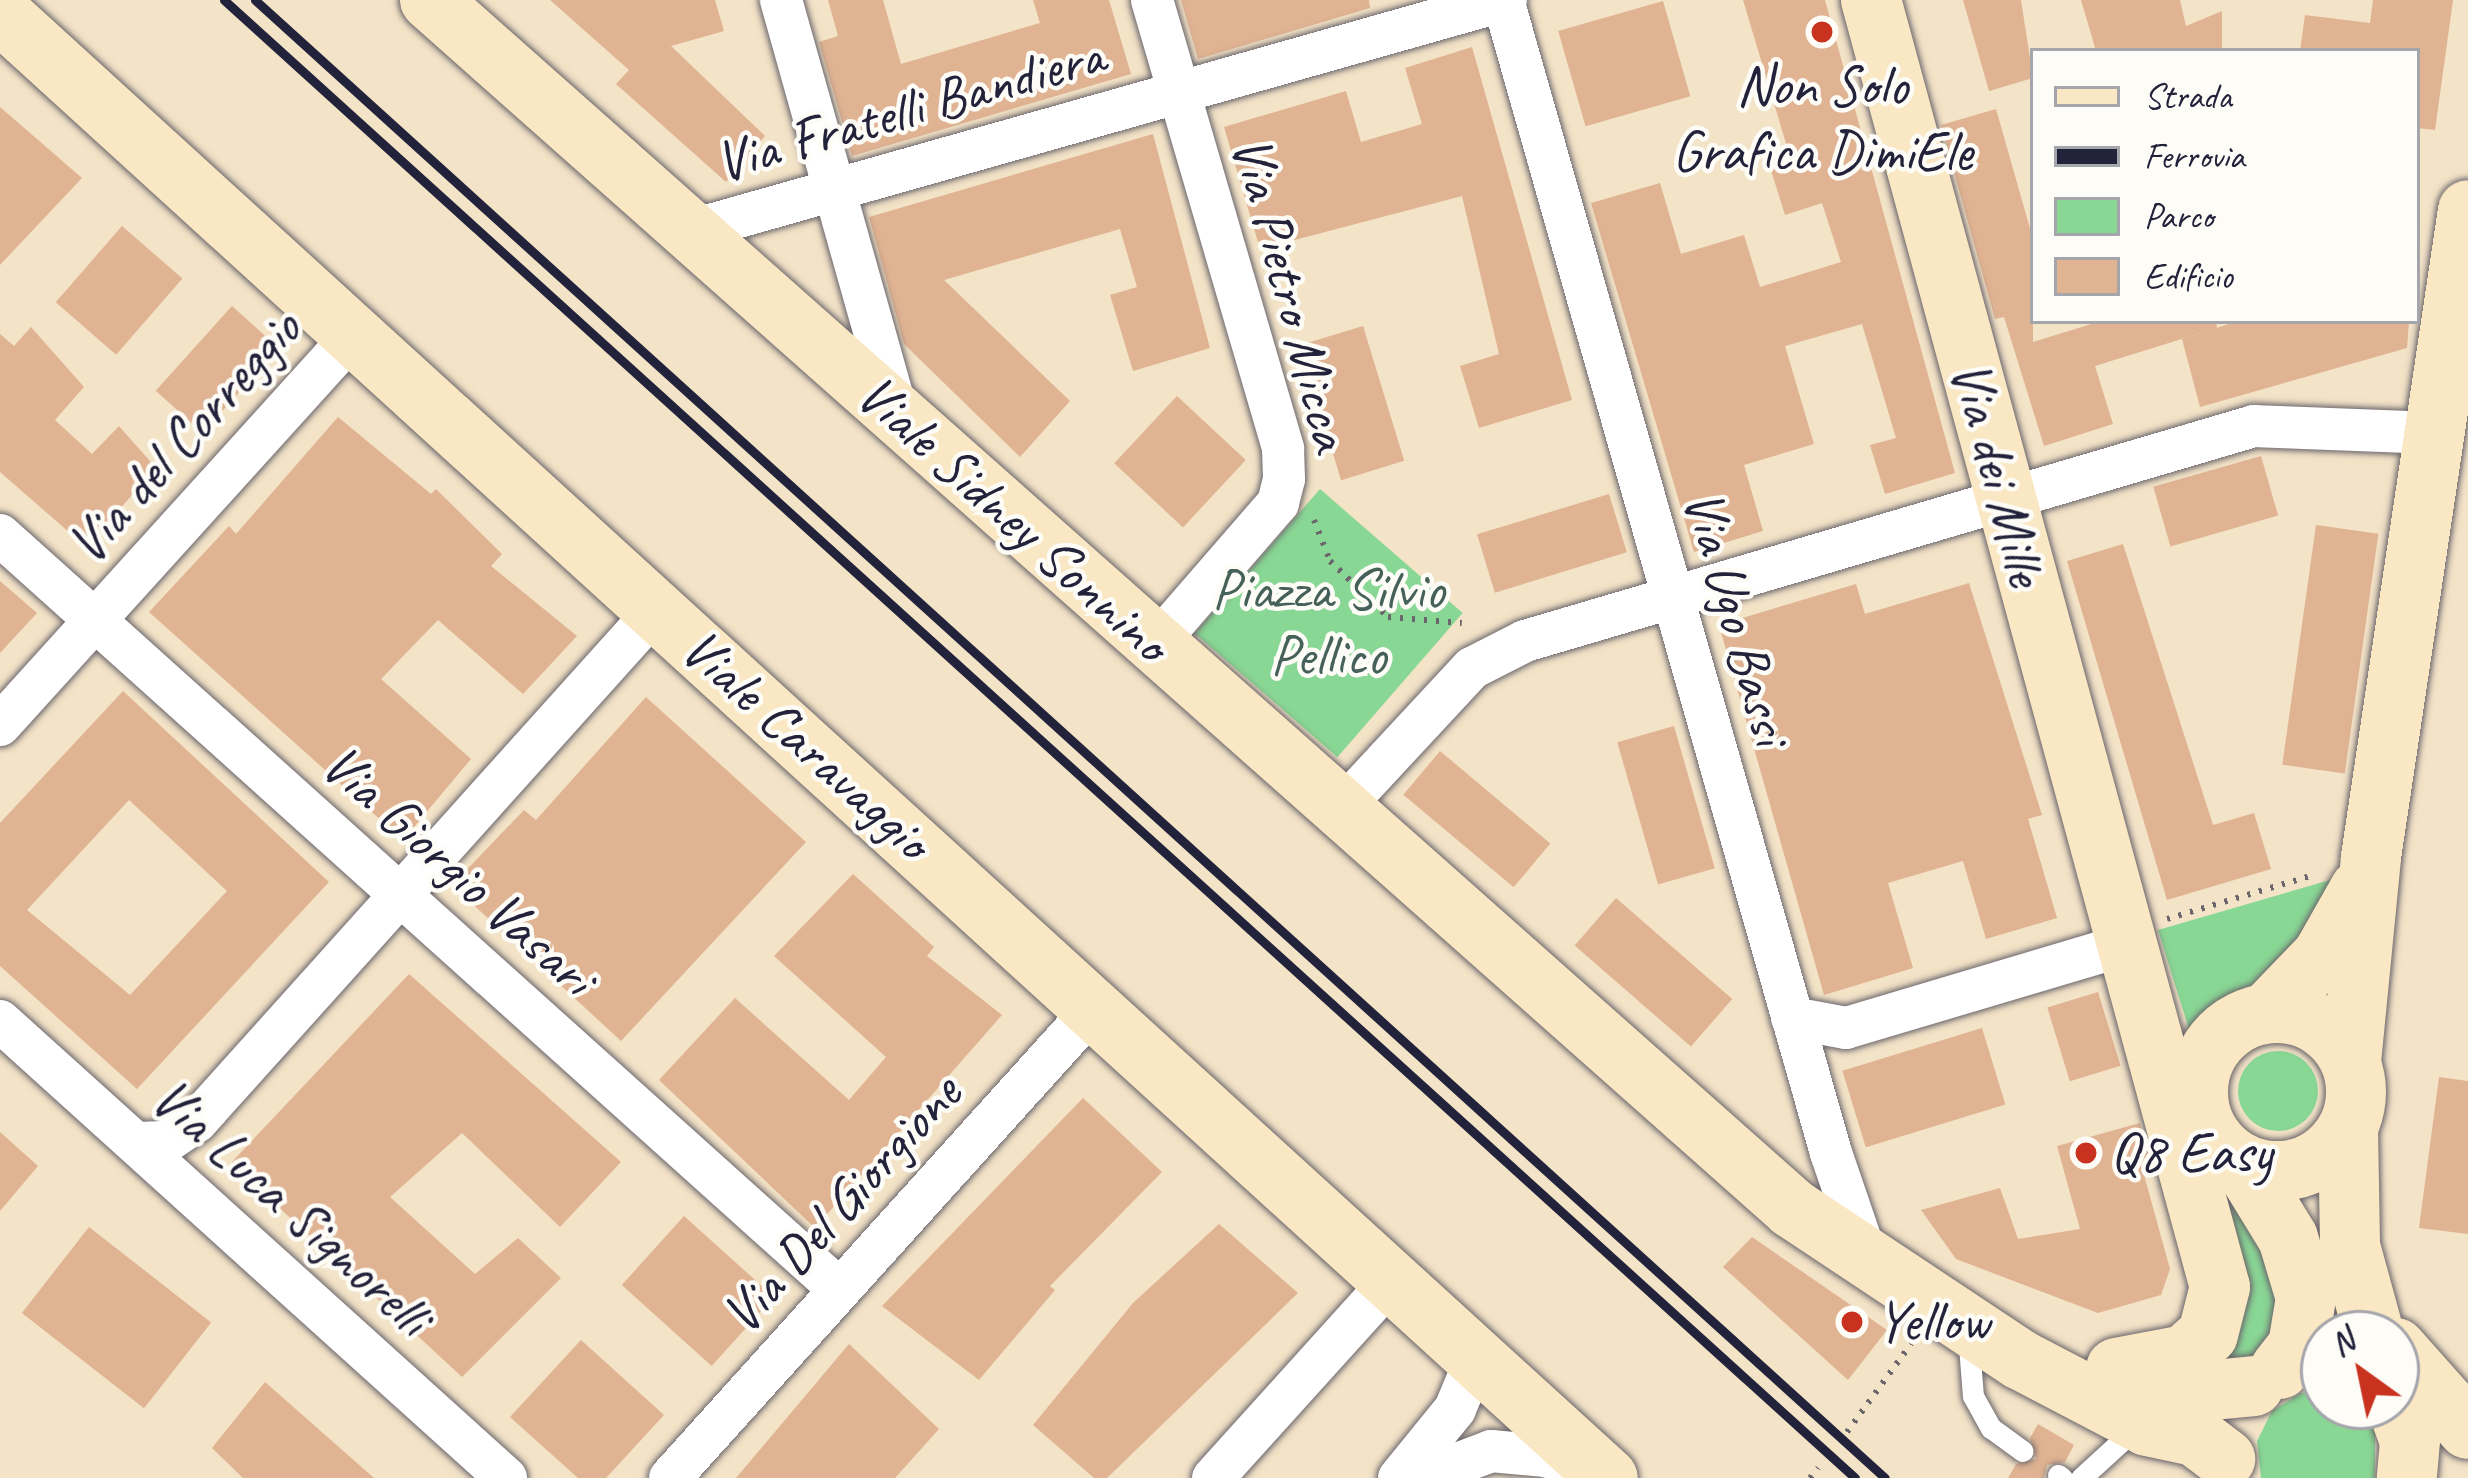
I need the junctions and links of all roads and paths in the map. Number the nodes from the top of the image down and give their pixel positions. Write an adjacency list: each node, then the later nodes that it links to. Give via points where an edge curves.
1 (430, 0): 10 (street, Viale Sidney Sonnino)
2 (781, 0): 8 (street)
3 (1152, 0): 7 (street, Via Pietro Micca)
4 (1504, 0): 7 (street, Via Fratelli Bandiera); 17 (street, Via Ugo Bassi)
5 (1871, 0): 15 (street, Via dei Mille)
6 (8, 36): 11 (street, Viale Caravaggio)
7 (1179, 92): 8 (street, Via Fratelli Bandiera); 14 (street, Via Pietro Micca, via 1283,449)
8 (835, 190): 10 (street, Via Fratelli Bandiera); 12 (street)
9 (2468, 210): 13 (street)
10 (689, 230): 12 (street, Viale Sidney Sonnino)
11 (356, 332): 18 (street, Viale Caravaggio); 19 (street, Via del Correggio)
12 (897, 413): 21 (street, Viale Sidney Sonnino)
13 (2433, 433): 15 (street, via 2254,426); 24 (street)
14 (1283, 490): 20 (path, via 1305,496 1330,561 1388,617); 21 (street, Via Pietro Micca)
15 (2004, 497): 17 (street); 26 (street, Via dei Mille)
16 (0, 535): 19 (street, Via Giorgio Vasari)
17 (1672, 597): 23 (street, via 1525,641 1472,668); 29 (street, Via Ugo Bassi)
18 (657, 609): 25 (street); 27 (street, Viale Caravaggio)
19 (95, 620): 22 (street, Via del Correggio); 25 (street, Via Giorgio Vasari)
20 (1462, 623)
21 (1155, 645): 23 (street, Viale Sidney Sonnino)
22 (0, 725)
23 (1340, 810): 36 (street, Viale Sidney Sonnino, via 1636,1077)
24 (2370, 864): 26 (path); 28 (street, via 2322,956); 31 (street)
25 (402, 896): 34 (street, via 197,1121 166,1142); 38 (street, Via Giorgio Vasari)
26 (2127, 944): 29 (street, via 1846,1028); 32 (street, Via dei Mille); 42 (street, via 2220,1287 2208,1334 2185,1355)
27 (1096, 1006): 37 (street, Viale Caravaggio); 38 (street, Via Del Giorgione)
28 (2267, 1013): 31 (street, via 2318,1023); 32 (street, via 2231,1027)
29 (1792, 1018): 36 (street, Via Ugo Bassi)
30 (0, 1021): 34 (street, Via Luca Signorelli)
31 (2351, 1062): 33 (street)
32 (2199, 1075): 35 (street, via 2211,1136)
33 (2348, 1128): 35 (street, via 2302,1166); 39 (street, via 2350,1246)
34 (136, 1143): 52 (street, Via Luca Signorelli)
35 (2242, 1163): 43 (street, via 2288,1238 2306,1298)
36 (1869, 1262): 40 (street, Viale Sidney Sonnino)
37 (1394, 1278): 41 (street, Viale Caravaggio); 54 (street)
38 (840, 1290): 53 (street, Via Del Giorgione)
39 (2373, 1310)
40 (1938, 1323): 42 (street, Viale Sidney Sonnino); 45 (street, Viale Sidney Sonnino); 47 (path); 48 (lane, via 1990,1428)
41 (1478, 1354): 51 (street, Viale Caravaggio); 55 (street, via 1455,1408)
42 (2116, 1368): 43 (street, Viale Sidney Sonnino, via 2203,1391)
43 (2286, 1372): 50 (street, via 2228,1427)
44 (2420, 1376): 46 (street)
45 (2144, 1424): 50 (street, Viale Sidney Sonnino, via 2195,1436); 58 (lane)
46 (2468, 1430)
47 (1847, 1432)
48 (2023, 1451)
49 (1818, 1468): 57 (path)
50 (2212, 1472)
51 (1607, 1477): 56 (street, via 1546,1456 1491,1451)
52 (506, 1478)
53 (670, 1478)
54 (1213, 1478)
55 (1399, 1478)
56 (1420, 1478)
57 (1810, 1478)
58 (2081, 1478)

